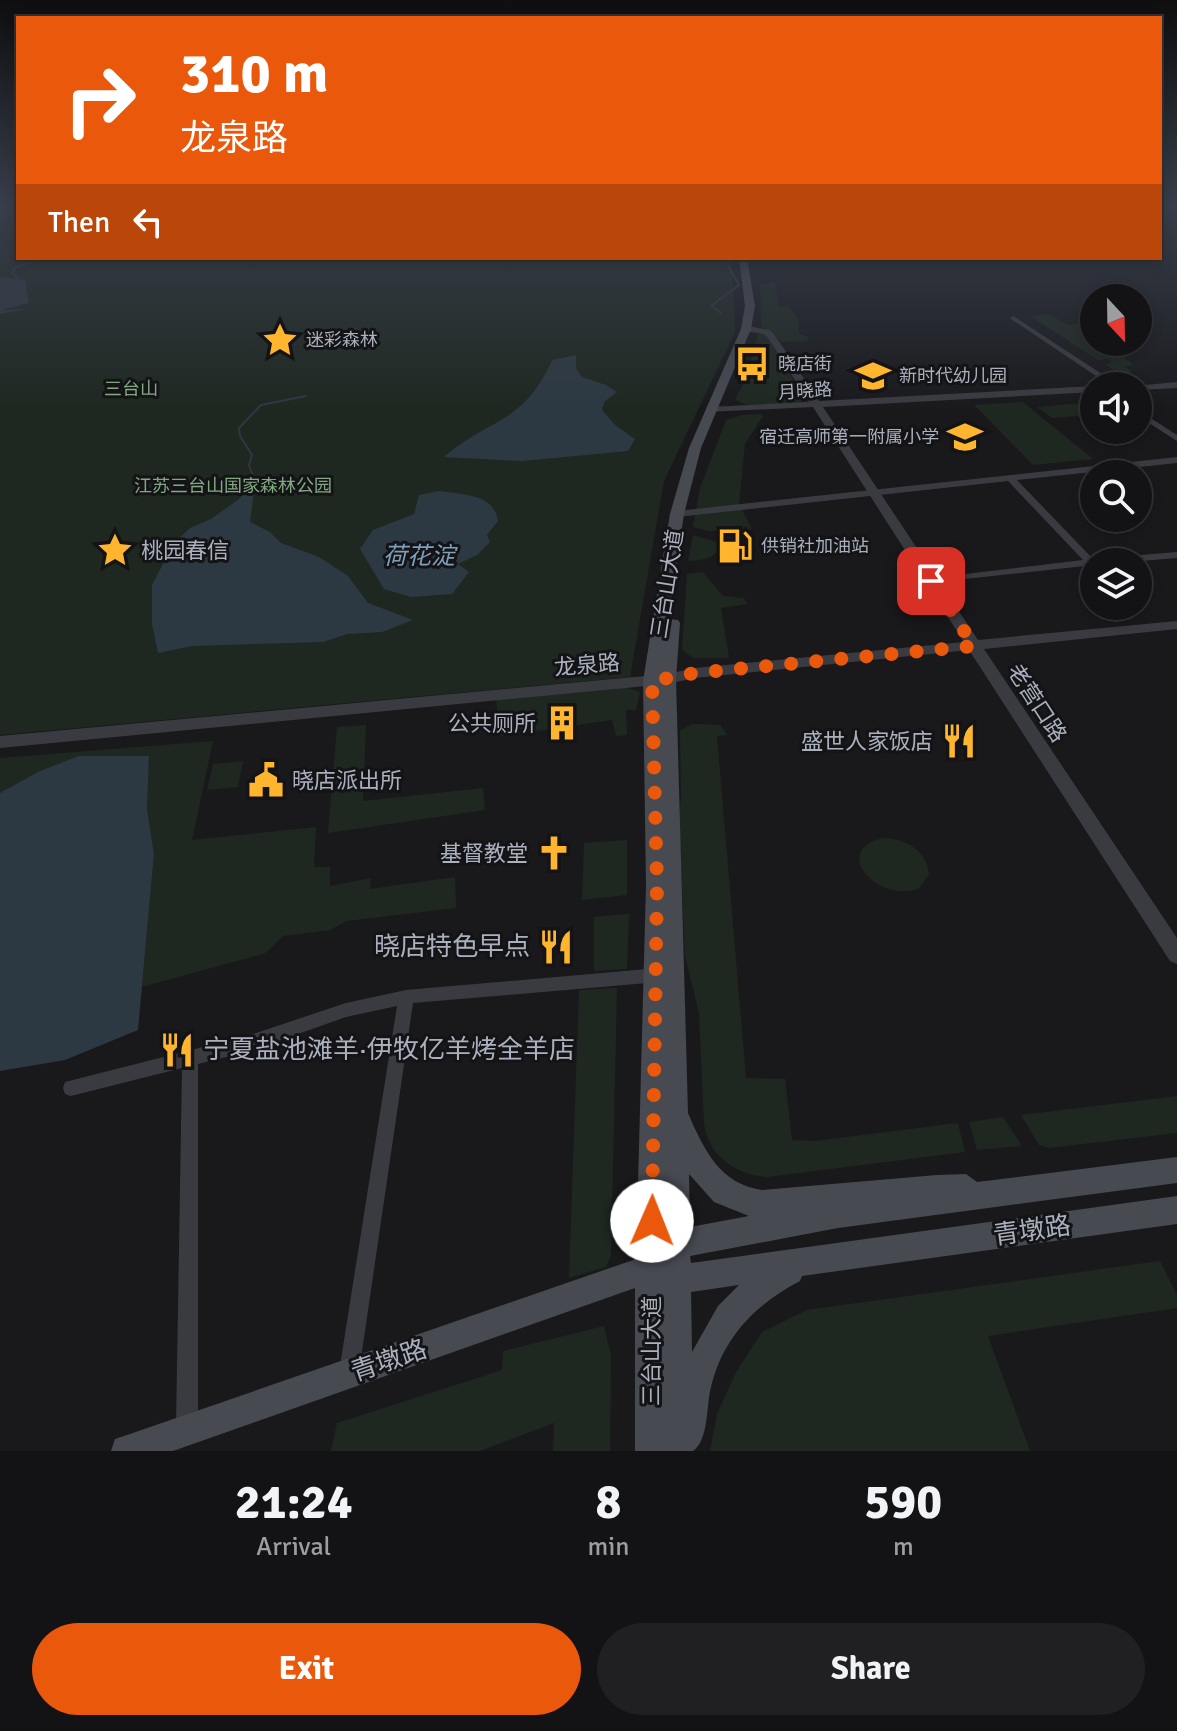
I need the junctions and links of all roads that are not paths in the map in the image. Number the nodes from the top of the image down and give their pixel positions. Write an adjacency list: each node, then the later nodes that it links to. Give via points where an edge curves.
1 (745, 275): 4 (main road, 三台山大道)
2 (752, 275): 4 (main road, 三台山大道, via 756,308)
3 (1013, 318): 5 (street)
4 (750, 329): 10 (street, 老营口路, via 771,336); 11 (main road, 三台山大道)
5 (1095, 372)
6 (1172, 385): 7 (street); 9 (street)
7 (1152, 386)
8 (1080, 390): 10 (street, 月晓路)
9 (1177, 391)
10 (817, 406): 11 (street, 月晓路); 16 (street, 老营口路)
11 (715, 411): 17 (main road, 三台山大道, via 695,448)
12 (1152, 422): 13 (street)
13 (1177, 439)
14 (1177, 460): 15 (street)
15 (1011, 479): 16 (street); 18 (street)
16 (873, 494): 17 (street); 22 (street, 老营口路)
17 (683, 512): 25 (main road, 三台山大道)
18 (1080, 549)
19 (1177, 555): 20 (street)
20 (1152, 557)
21 (1080, 564): 22 (street)
22 (931, 581): 24 (street, 老营口路)
23 (1177, 625): 24 (street, 龙泉路)
24 (974, 646): 25 (street, 龙泉路); 27 (street, 老营口路)
25 (660, 680): 26 (street, 龙泉路); 28 (main road, 三台山大道, via 657,885)
26 (0, 742)
27 (1177, 955)
28 (665, 974): 29 (street); 32 (main road, 三台山大道); 37 (main road, 三台山大道)
29 (406, 997): 30 (street); 38 (street)
30 (190, 1057): 31 (street); 39 (street)
31 (71, 1088)
32 (675, 1113): 34 (main road, via 711,1181 735,1198 763,1204 933,1188); 37 (main road, 三台山大道)
33 (1177, 1170): 34 (main road, 青墩路)
34 (1045, 1187): 37 (main road, 青墩路, via 838,1214)
35 (1177, 1210): 36 (main road, 青墩路)
36 (818, 1260): 37 (main road, 青墩路); 43 (main road, via 764,1282 725,1322 703,1359 690,1399)
37 (660, 1265): 38 (main road, 青墩路); 41 (main road, 三台山大道); 42 (main road, 三台山大道)
38 (349, 1375): 39 (main road, 青墩路)
39 (187, 1430): 40 (main road, 青墩路)
40 (127, 1451)
41 (651, 1451)
42 (677, 1451)
43 (685, 1451)

